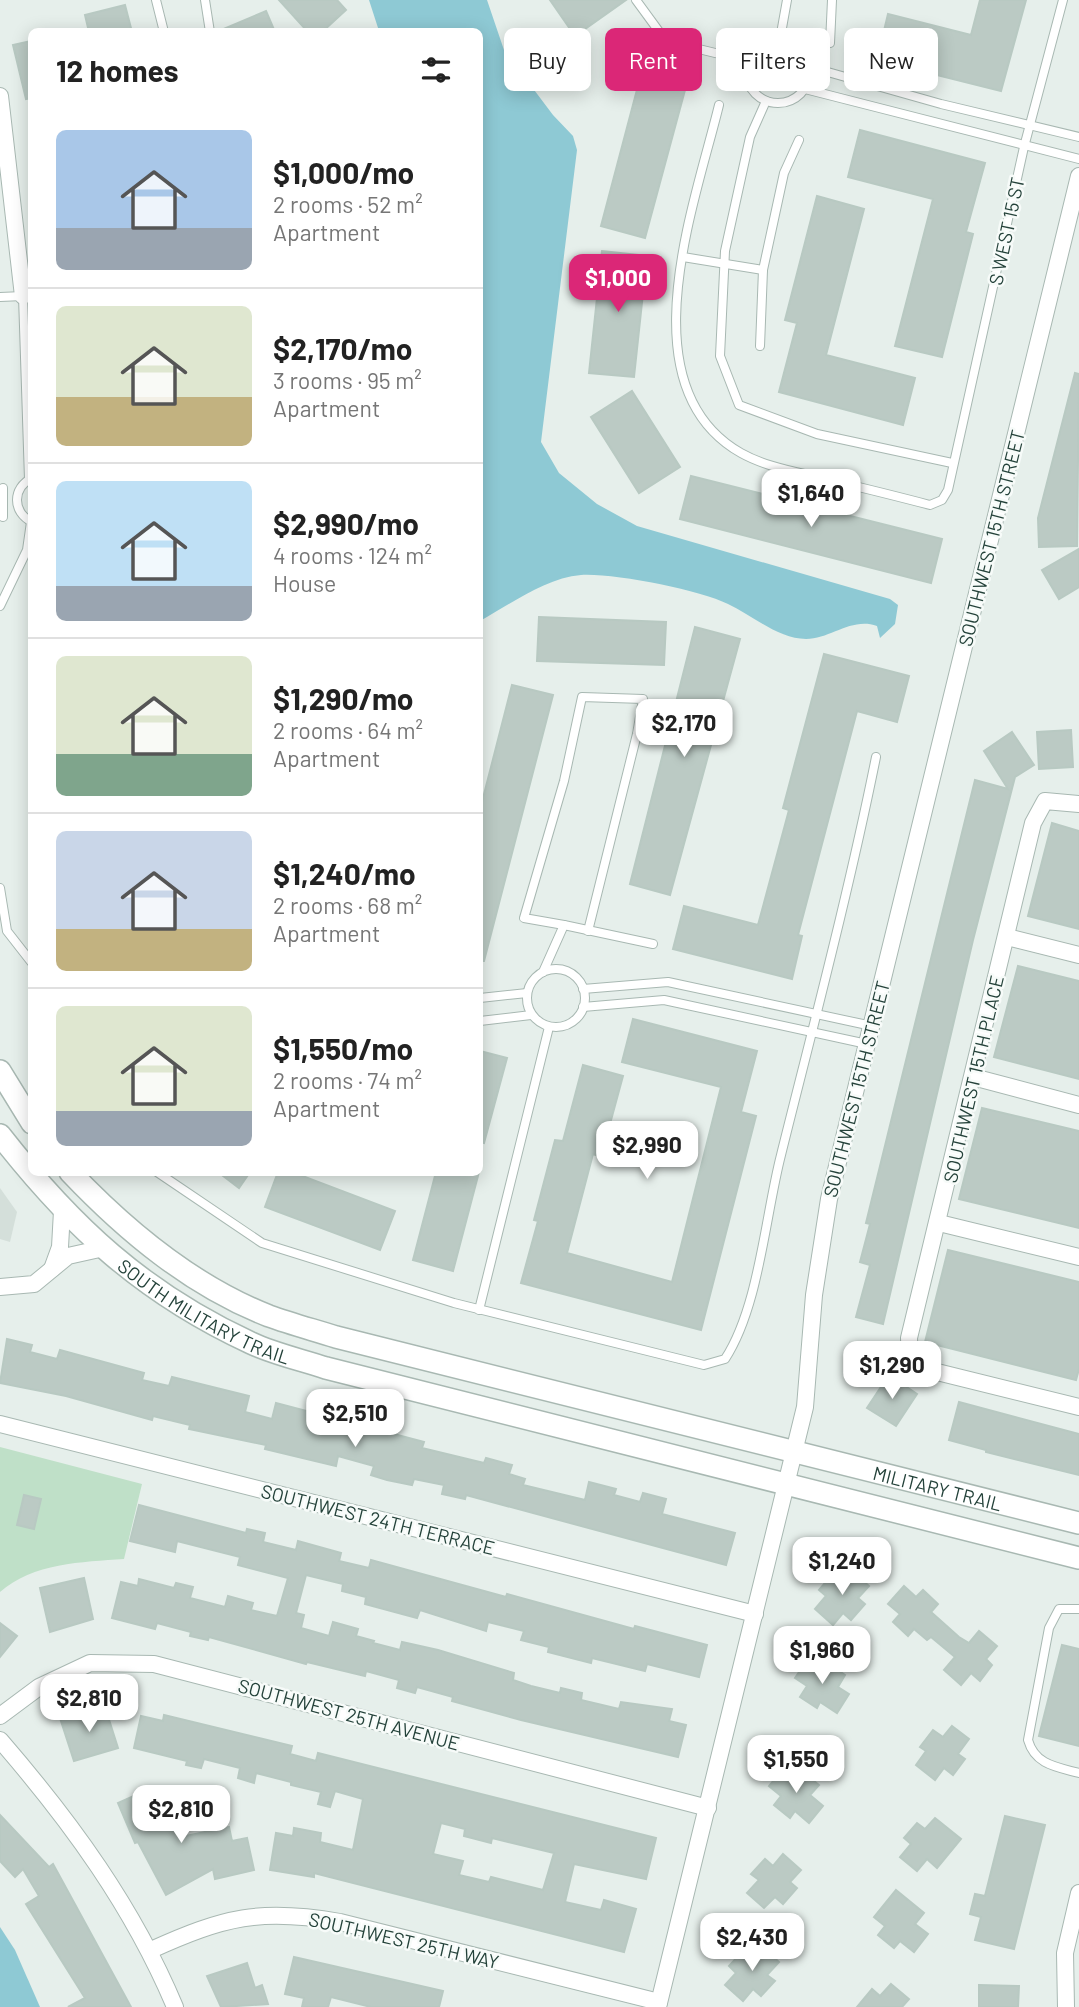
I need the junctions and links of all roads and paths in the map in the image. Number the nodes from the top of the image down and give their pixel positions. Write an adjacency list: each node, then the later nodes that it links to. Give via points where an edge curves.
1 (156, 0): 7 (lane)
2 (205, 0): 8 (lane)
3 (636, 0): 11 (lane, via 666,41)
4 (787, 0): 9 (lane)
5 (832, 0): 10 (lane)
6 (1063, 0): 19 (lane, S WEST 15 ST)
7 (163, 28)
8 (209, 28)
9 (782, 28)
10 (830, 43)
11 (716, 53)
12 (830, 72): 19 (lane)
13 (754, 91): 17 (lane)
14 (802, 91): 17 (lane, via 788,102)
15 (813, 91): 22 (lane)
16 (0, 96): 28 (street)
17 (766, 101): 26 (lane, via 750,137)
18 (719, 105): 25 (lane)
19 (1030, 124): 20 (lane); 22 (lane, S WEST 15 ST)
20 (1079, 136)
21 (799, 141): 27 (lane, via 784,173)
22 (1024, 147): 23 (lane); 32 (lane, S WEST 15 ST)
23 (1079, 159)
24 (1079, 176): 58 (street, SOUTHWEST 15TH STREET)
25 (683, 257): 26 (lane); 32 (lane, S WEST 15 ST, via 674,313 683,381 697,411 741,453 771,466 930,505 943,500)
26 (724, 266): 27 (lane); 32 (lane, via 720,356 739,405 817,434)
27 (762, 271): 30 (lane)
28 (27, 295): 29 (lane); 31 (lane)
29 (0, 296)
30 (760, 346)
31 (28, 356)
32 (952, 463)
33 (28, 481): 35 (lane)
34 (1, 488): 35 (lane); 36 (lane)
35 (20, 488): 37 (lane, via 16,503)
36 (2, 517): 38 (lane)
37 (28, 519)
38 (28, 520)
39 (28, 554): 40 (lane)
40 (0, 606)
41 (876, 757): 55 (lane)
42 (1079, 804): 46 (street, SOUTHWEST 15TH PLACE, via 1045,801 1033,823)
43 (0, 888): 49 (lane, via 7,931)
44 (564, 925): 45 (lane); 45 (lane, via 524,918 564,781 582,697 643,699); 50 (lane)
45 (588, 931): 47 (lane)
46 (1007, 937): 48 (street); 63 (street, SOUTHWEST 15TH PLACE)
47 (653, 944)
48 (1079, 954)
49 (28, 958)
50 (543, 972): 51 (lane, via 563,970); 52 (lane)
51 (583, 989): 54 (lane); 55 (lane, via 668,982)
52 (527, 993): 53 (lane); 56 (lane)
53 (483, 998)
54 (583, 1007): 59 (lane, via 566,1026); 60 (lane, via 664,1000)
55 (818, 1014): 58 (lane); 60 (lane)
56 (531, 1015): 57 (lane); 59 (lane)
57 (483, 1021)
58 (872, 1026): 61 (street, SOUTHWEST 15TH STREET)
59 (549, 1027): 77 (lane)
60 (814, 1033): 61 (lane); 77 (lane, via 780,1156 746,1312 725,1359 704,1365)
61 (867, 1044): 80 (street, SOUTHWEST 15TH STREET, via 821,1243 810,1370)
62 (0, 1071): 65 (street)
63 (973, 1077): 64 (street); 72 (street, SOUTHWEST 15TH PLACE)
64 (1079, 1105)
65 (28, 1116)
66 (0, 1135): 67 (street, SOUTH MILITARY TRAIL)
67 (28, 1169)
68 (33, 1176): 71 (street, SOUTH MILITARY TRAIL)
69 (74, 1176): 80 (street, SOUTH MILITARY TRAIL, via 163,1257 268,1316)
70 (163, 1176): 77 (lane, via 262,1243)
71 (62, 1211): 73 (street, SOUTH MILITARY TRAIL); 75 (street, via 60,1247)
72 (939, 1223): 74 (street); 78 (street, SOUTHWEST 15TH PLACE, via 909,1338 910,1359 929,1370)
73 (104, 1248): 75 (street, via 79,1251); 81 (street, SOUTH MILITARY TRAIL, via 146,1284 253,1345 326,1368)
74 (1079, 1257)
75 (52, 1269): 76 (street, via 33,1284)
76 (0, 1287)
77 (478, 1310)
78 (1079, 1407)
79 (0, 1424): 85 (street, SOUTHWEST 24TH TERRACE)
80 (795, 1452): 81 (street, SOUTHWEST 15TH STREET); 82 (street, MILITARY TRAIL)
81 (787, 1485): 83 (street, MILITARY TRAIL); 85 (street, SOUTHWEST 15TH STREET)
82 (1079, 1523)
83 (1079, 1558)
84 (1079, 1609): 88 (lane, via 1059,1609 1049,1628 1028,1740 1032,1752 1046,1764)
85 (755, 1614): 89 (street, SOUTHWEST 15TH STREET)
86 (0, 1716): 89 (street, SOUTHWEST 25TH AVENUE, via 39,1687 90,1663 154,1664)
87 (0, 1741): 91 (street, via 79,1834)
88 (1079, 1773)
89 (708, 1808): 92 (street, SOUTHWEST 15TH STREET)
90 (1079, 1893): 94 (street, via 1065,1952)
91 (151, 1950): 92 (street, SOUTHWEST 25TH WAY, via 202,1926 296,1914); 93 (street)
92 (659, 2005)
93 (175, 2007)
94 (1066, 2007)

